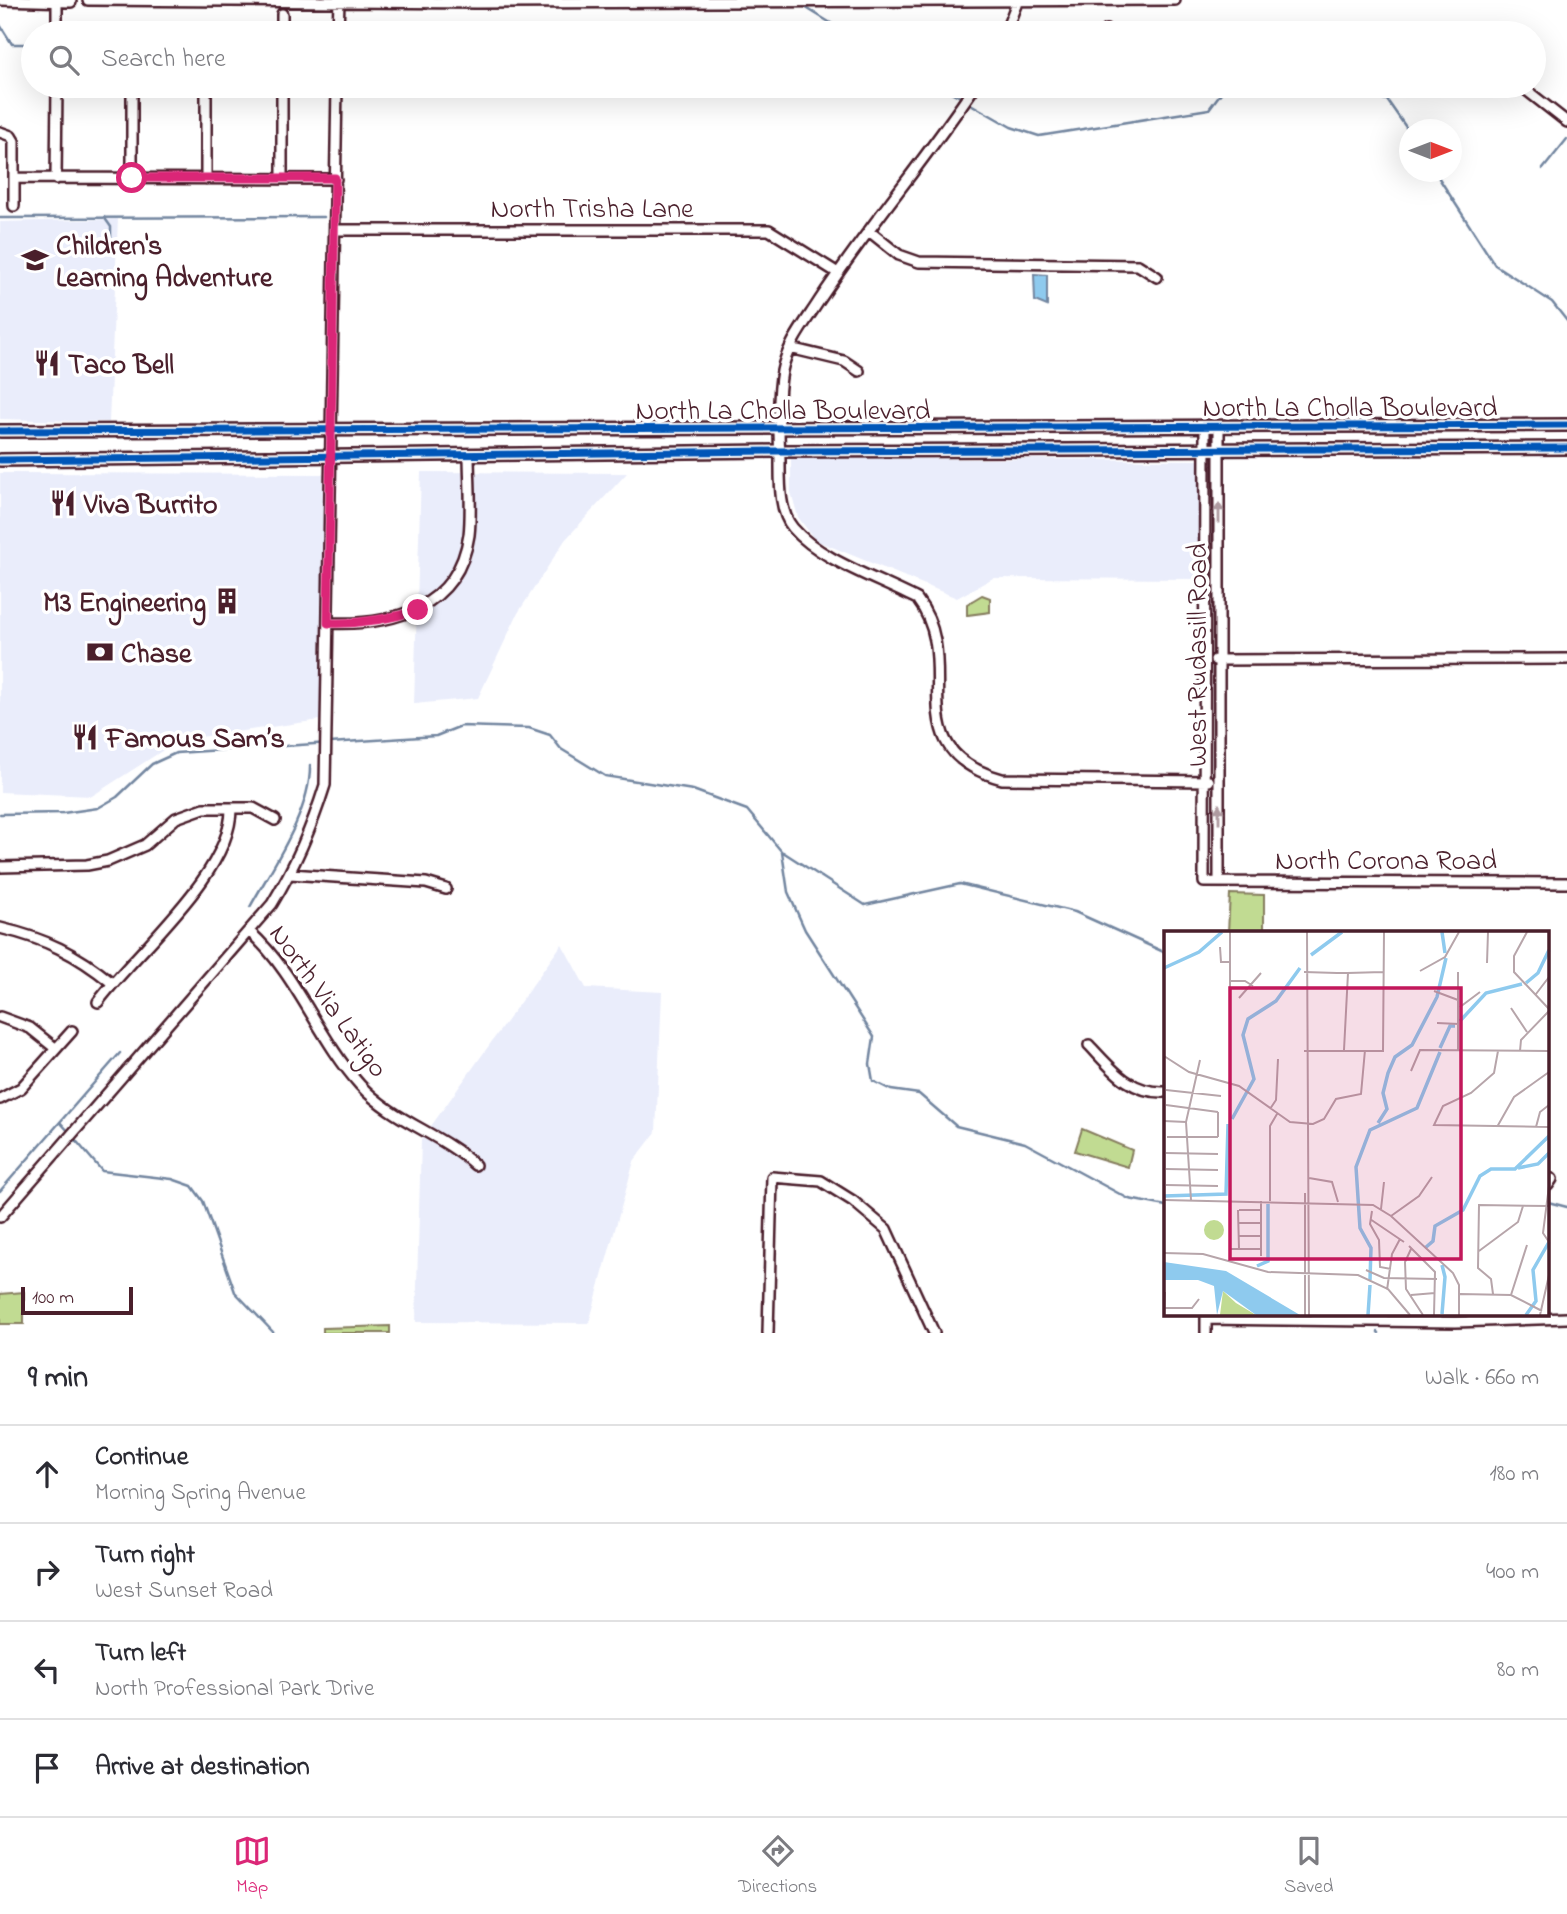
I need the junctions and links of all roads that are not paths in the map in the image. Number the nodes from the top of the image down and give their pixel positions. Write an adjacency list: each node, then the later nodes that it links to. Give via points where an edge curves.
1 (0, 0): 6 (street)
2 (88, 0): 5 (street)
3 (1018, 0): 4 (street); 5 (street); 12 (street)
4 (1175, 0)
5 (339, 1): 11 (street)
6 (57, 2): 7 (street); 9 (street)
7 (71, 2)
8 (282, 14): 10 (street)
9 (57, 21)
10 (282, 21)
11 (338, 21)
12 (1010, 21)
13 (57, 98): 23 (street)
14 (132, 98): 24 (street)
15 (206, 98): 25 (street)
16 (282, 98): 26 (street)
17 (337, 98): 27 (street, North Via Latigo)
18 (966, 98): 30 (street)
19 (1536, 98): 20 (street)
20 (1567, 122)
21 (0, 132): 22 (street, via 13,138)
22 (14, 178): 23 (street); 28 (street)
23 (57, 178): 24 (street)
24 (132, 178): 25 (street)
25 (206, 178): 26 (street)
26 (282, 178): 27 (street)
27 (335, 178): 29 (street, North Via Latigo)
28 (14, 206)
29 (335, 230): 31 (street, North Trisha Lane, via 769,230); 40 (street, North Via Latigo)
30 (869, 231): 31 (street); 32 (street, via 899,255 919,262 1138,265)
31 (838, 273): 33 (street)
32 (1157, 277)
33 (790, 348): 34 (street, via 824,354); 38 (street, via 782,371)
34 (859, 371)
35 (1567, 425): 37 (main road, North La Cholla Boulevard)
36 (1205, 428): 37 (main road, North La Cholla Boulevard); 38 (main road, North La Cholla Boulevard); 44 (street, West Rudasill Road)
37 (1219, 428): 42 (street, West Rudasill Road)
38 (780, 430): 40 (main road, North La Cholla Boulevard); 43 (street)
39 (0, 431): 40 (main road, North La Cholla Boulevard)
40 (332, 431): 46 (street, North Via Latigo)
41 (1567, 448): 42 (main road, North La Cholla Boulevard)
42 (1219, 450): 44 (main road, North La Cholla Boulevard); 50 (street, West Rudasill Road, one-way to 42)
43 (779, 451): 44 (main road, North La Cholla Boulevard); 45 (main road, North La Cholla Boulevard); 51 (street, via 781,494 792,527 826,554 917,599 927,612 934,629 938,722 956,758 1002,779)
44 (1205, 451): 51 (street, West Rudasill Road)
45 (469, 454): 46 (main road, North La Cholla Boulevard); 48 (street, via 469,537 442,591 418,610 388,620)
46 (332, 456): 47 (main road, North La Cholla Boulevard); 48 (street, North Via Latigo)
47 (0, 460)
48 (328, 623): 55 (street, North Via Latigo, via 325,785)
49 (1567, 659): 50 (street)
50 (1214, 660): 57 (street, West Rudasill Road, one-way to 50)
51 (1207, 781): 56 (street, West Rudasill Road)
52 (231, 808): 53 (street, via 253,808); 54 (street, via 190,811 145,845 108,861); 62 (street, via 228,831 198,886)
53 (275, 820)
54 (0, 867)
55 (290, 874): 59 (street, via 425,883); 61 (street, North Via Latigo)
56 (1204, 882): 57 (street, North Corona Road)
57 (1219, 882): 58 (street, North Corona Road)
58 (1567, 883)
59 (446, 889)
60 (0, 928): 62 (street, via 53,943)
61 (250, 932): 70 (street, North Via Latigo, via 270,950 364,1089); 71 (street)
62 (113, 983): 63 (street)
63 (98, 1002)
64 (0, 1017): 67 (street, via 30,1028)
65 (72, 1031): 67 (street)
66 (1089, 1045): 68 (street, via 1125,1083)
67 (55, 1048): 69 (street, via 21,1088)
68 (1164, 1092)
69 (0, 1099)
70 (475, 1165)
71 (0, 1217)
72 (1500, 1316): 75 (street); 76 (street)
73 (1206, 1317): 74 (street); 79 (street)
74 (1360, 1317): 76 (street)
75 (1567, 1318)
76 (1456, 1322): 80 (street)
77 (768, 1333): 78 (street, via 772,1177 821,1181 886,1229)
78 (934, 1333)
79 (1206, 1333)
80 (1460, 1333)

